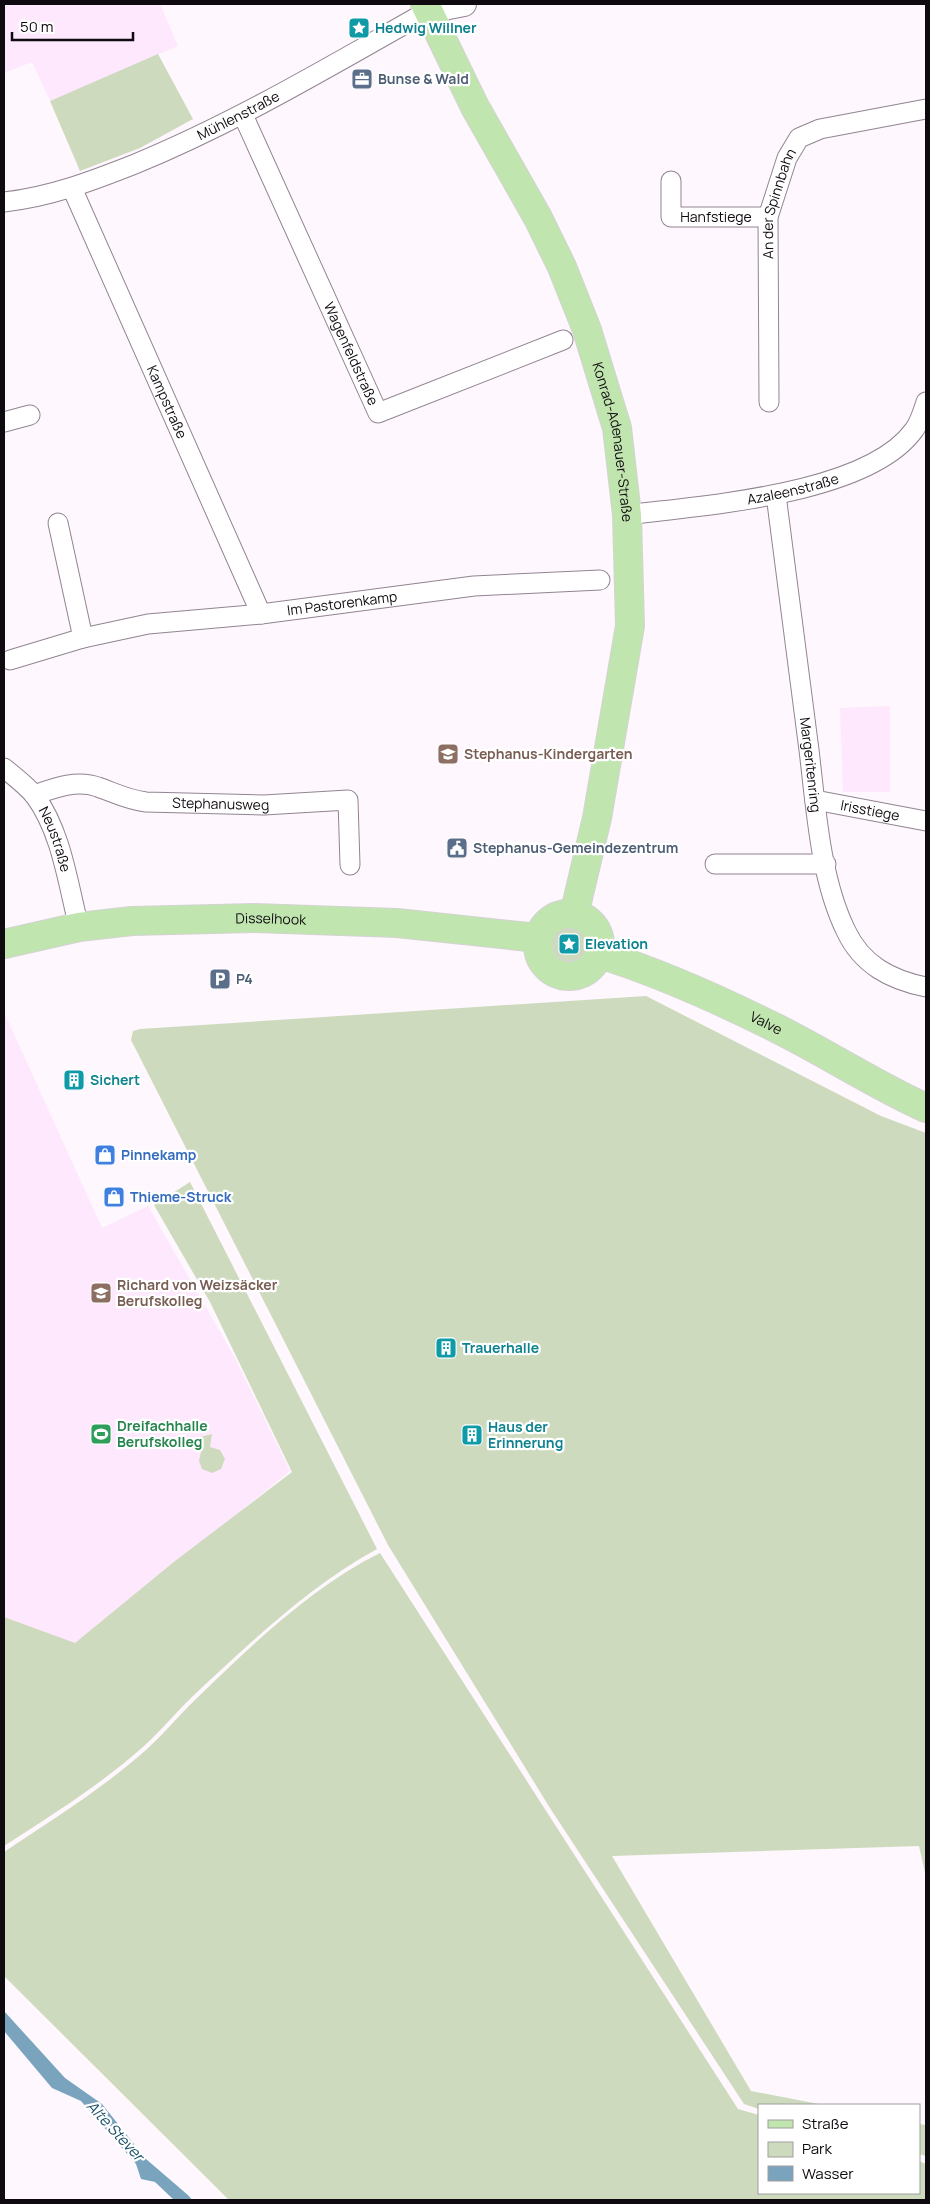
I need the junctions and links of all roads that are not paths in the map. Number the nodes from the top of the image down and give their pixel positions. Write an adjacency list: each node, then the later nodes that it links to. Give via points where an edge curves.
1 (464, 4): 2 (street, Mühlenstraße)
2 (426, 7): 4 (street, Mühlenstraße); 16 (main road, Konrad-Adenauer-Straße, via 475,107 538,218 588,330 617,428)
3 (926, 110): 8 (street, An der Spinnbahn, via 820,129 799,138 787,158)
4 (243, 115): 6 (street, Mühlenstraße, via 162,153); 9 (street, Wagenfeldstraße, via 378,413)
5 (671, 181): 8 (street, Hanfstiege, via 671,217)
6 (72, 188): 7 (street, Mühlenstraße); 19 (street, Kampstraße)
7 (4, 202)
8 (768, 217): 10 (street, An der Spinnbahn)
9 (563, 340)
10 (769, 402)
11 (926, 402): 14 (street, Azaleenstraße)
12 (30, 415): 13 (street)
13 (4, 422)
14 (921, 431): 15 (street, Azaleenstraße, via 876,462 824,482)
15 (776, 494): 16 (street, Azaleenstraße); 24 (street, Margeritenring)
16 (627, 515): 29 (main road, Konrad-Adenauer-Straße, via 630,626 596,818)
17 (58, 523): 20 (street)
18 (600, 580): 19 (street, Im Pastorenkamp, via 474,586)
19 (261, 614): 20 (street, Im Pastorenkamp, via 148,624)
20 (83, 638): 21 (street, Im Pastorenkamp)
21 (10, 660)
22 (4, 768): 23 (street, Neustraße)
23 (34, 795): 28 (street, Stephanusweg, via 59,786 84,784 98,786 130,800 146,802 264,805 348,800); 30 (street, Neustraße, via 50,822 59,848)
24 (815, 800): 25 (street, Irisstiege); 27 (street, Margeritenring)
25 (926, 821)
26 (715, 864): 27 (street)
27 (826, 864): 34 (street, Margeritenring, via 846,932 864,958 886,975)
28 (350, 865)
29 (574, 915): 31 (main road, via 565,914 548,922); 33 (main road, via 592,925 600,944)
30 (79, 927): 31 (main road, Disselhook, via 255,918 397,922); 32 (main road, Disselhook)
31 (538, 938): 33 (main road, via 542,962 561,976 570,977 588,970)
32 (4, 944)
33 (598, 954): 35 (main road, Valve, via 706,994)
34 (926, 986)
35 (926, 1108)

